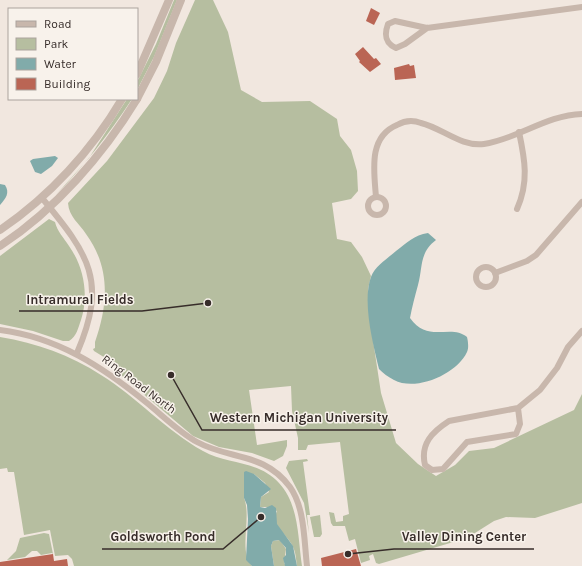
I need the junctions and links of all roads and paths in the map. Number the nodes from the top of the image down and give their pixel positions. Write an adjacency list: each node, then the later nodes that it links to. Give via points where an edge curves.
1 (169, 0): 5 (street)
2 (183, 0): 6 (street, via 154,68)
3 (582, 8): 4 (street)
4 (427, 28): 4 (street, via 396,21 388,24 385,30 386,38 390,45 396,48)
5 (138, 72)
6 (138, 97)
7 (121, 100): 12 (street, via 94,140)
8 (136, 100): 14 (street, via 103,150)
9 (582, 114): 10 (street, via 559,116)
10 (519, 132): 11 (street, via 506,138 476,144 464,142 422,123 402,122 390,128 376,146 373,159); 15 (street, via 525,176 523,194)
11 (376, 197)
12 (42, 198): 14 (street); 16 (street)
13 (582, 202): 18 (street, via 536,255)
14 (49, 207): 17 (street); 21 (street, via 82,251 92,277 93,300 90,320)
15 (517, 209)
16 (0, 230)
17 (0, 246)
18 (495, 273)
19 (0, 330): 21 (street, Ring Road North, via 30,336)
20 (582, 331): 22 (street, via 568,347 557,368 540,390)
21 (77, 354): 23 (street, Ring Road North, via 130,389 196,442 257,460 278,473 290,487 298,506)
22 (518, 408): 22 (street, via 449,421 428,438 423,452 425,465 432,470 443,469 467,442 516,434 520,424)
23 (307, 566)

